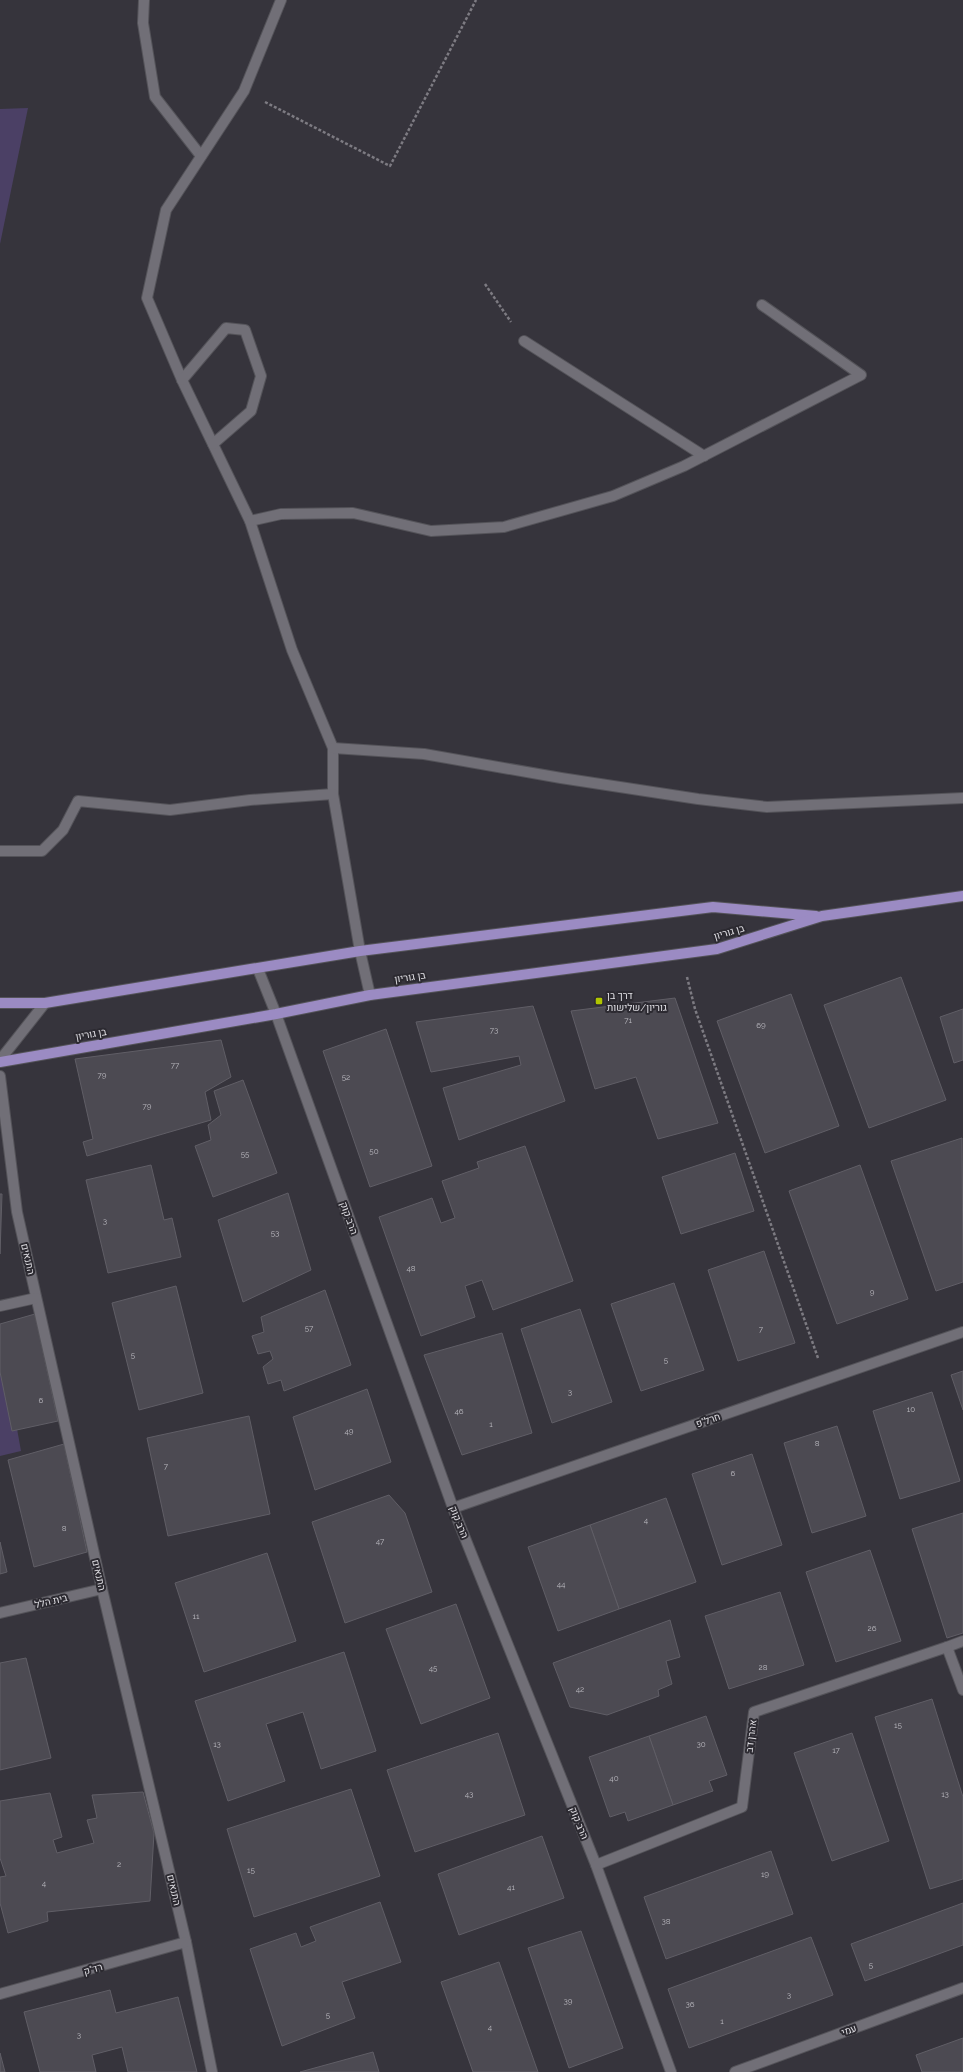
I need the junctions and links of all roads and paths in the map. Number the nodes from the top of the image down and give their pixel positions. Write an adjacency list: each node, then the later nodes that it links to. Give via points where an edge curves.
1 (144, 0): 5 (street, via 143,23 155,97)
2 (281, 0): 4 (street)
3 (476, 0): 4 (path, via 390,166)
4 (244, 91): 5 (street)
5 (201, 156): 9 (street, via 166,210 147,298)
6 (485, 284): 8 (path)
7 (762, 305): 11 (street, via 861,375)
8 (524, 341): 11 (street)
9 (182, 380): 10 (street); 10 (street, via 226,328 244,330 261,376 251,411)
10 (213, 444): 12 (street)
11 (704, 456): 12 (street, via 613,496 504,527 431,531 354,513 282,514)
12 (250, 521): 13 (street, via 292,650)
13 (333, 748): 14 (street); 15 (street, via 424,754 568,779 767,807)
14 (333, 794): 16 (street, via 250,800 170,810 78,801 63,830 42,851); 19 (street)
15 (963, 798)
16 (0, 851)
17 (963, 896): 18 (main road, בן גוריון)
18 (822, 916): 19 (main road, בן גוריון, via 713,907); 20 (main road, בן גוריון, via 717,949)
19 (360, 951): 21 (main road, בן גוריון); 22 (street)
20 (680, 954): 22 (main road, בן גוריון); 31 (path, via 695,1009)
21 (258, 969): 24 (main road, בן גוריון); 25 (street, הרב קוק)
22 (370, 995): 25 (main road, בן גוריון)
23 (0, 1003): 24 (main road, בן גוריון)
24 (45, 1003): 26 (street)
25 (276, 1014): 26 (main road, בן גוריון); 32 (street, הרב קוק)
26 (0, 1061)
27 (0, 1076): 28 (street, התנאים, via 17,1212)
28 (36, 1298): 29 (street); 33 (street, התנאים)
29 (0, 1306)
30 (963, 1332): 31 (street, חרל"פ)
31 (826, 1379): 32 (street, חרל"פ)
32 (453, 1508): 38 (street, הרב קוק)
33 (102, 1589): 34 (street, בית הלל); 39 (street, התנאים)
34 (0, 1613)
35 (963, 1641): 36 (street, אהרן דב)
36 (947, 1647): 37 (street); 38 (street, אהרן דב, via 754,1712 742,1807)
37 (963, 1690)
38 (596, 1865): 43 (street, הרב קוק)
39 (186, 1942): 41 (street, רד"ק); 42 (street, התנאים)
40 (963, 1988): 44 (street, עמי)
41 (0, 1994)
42 (212, 2072)
43 (672, 2072)
44 (735, 2072)

